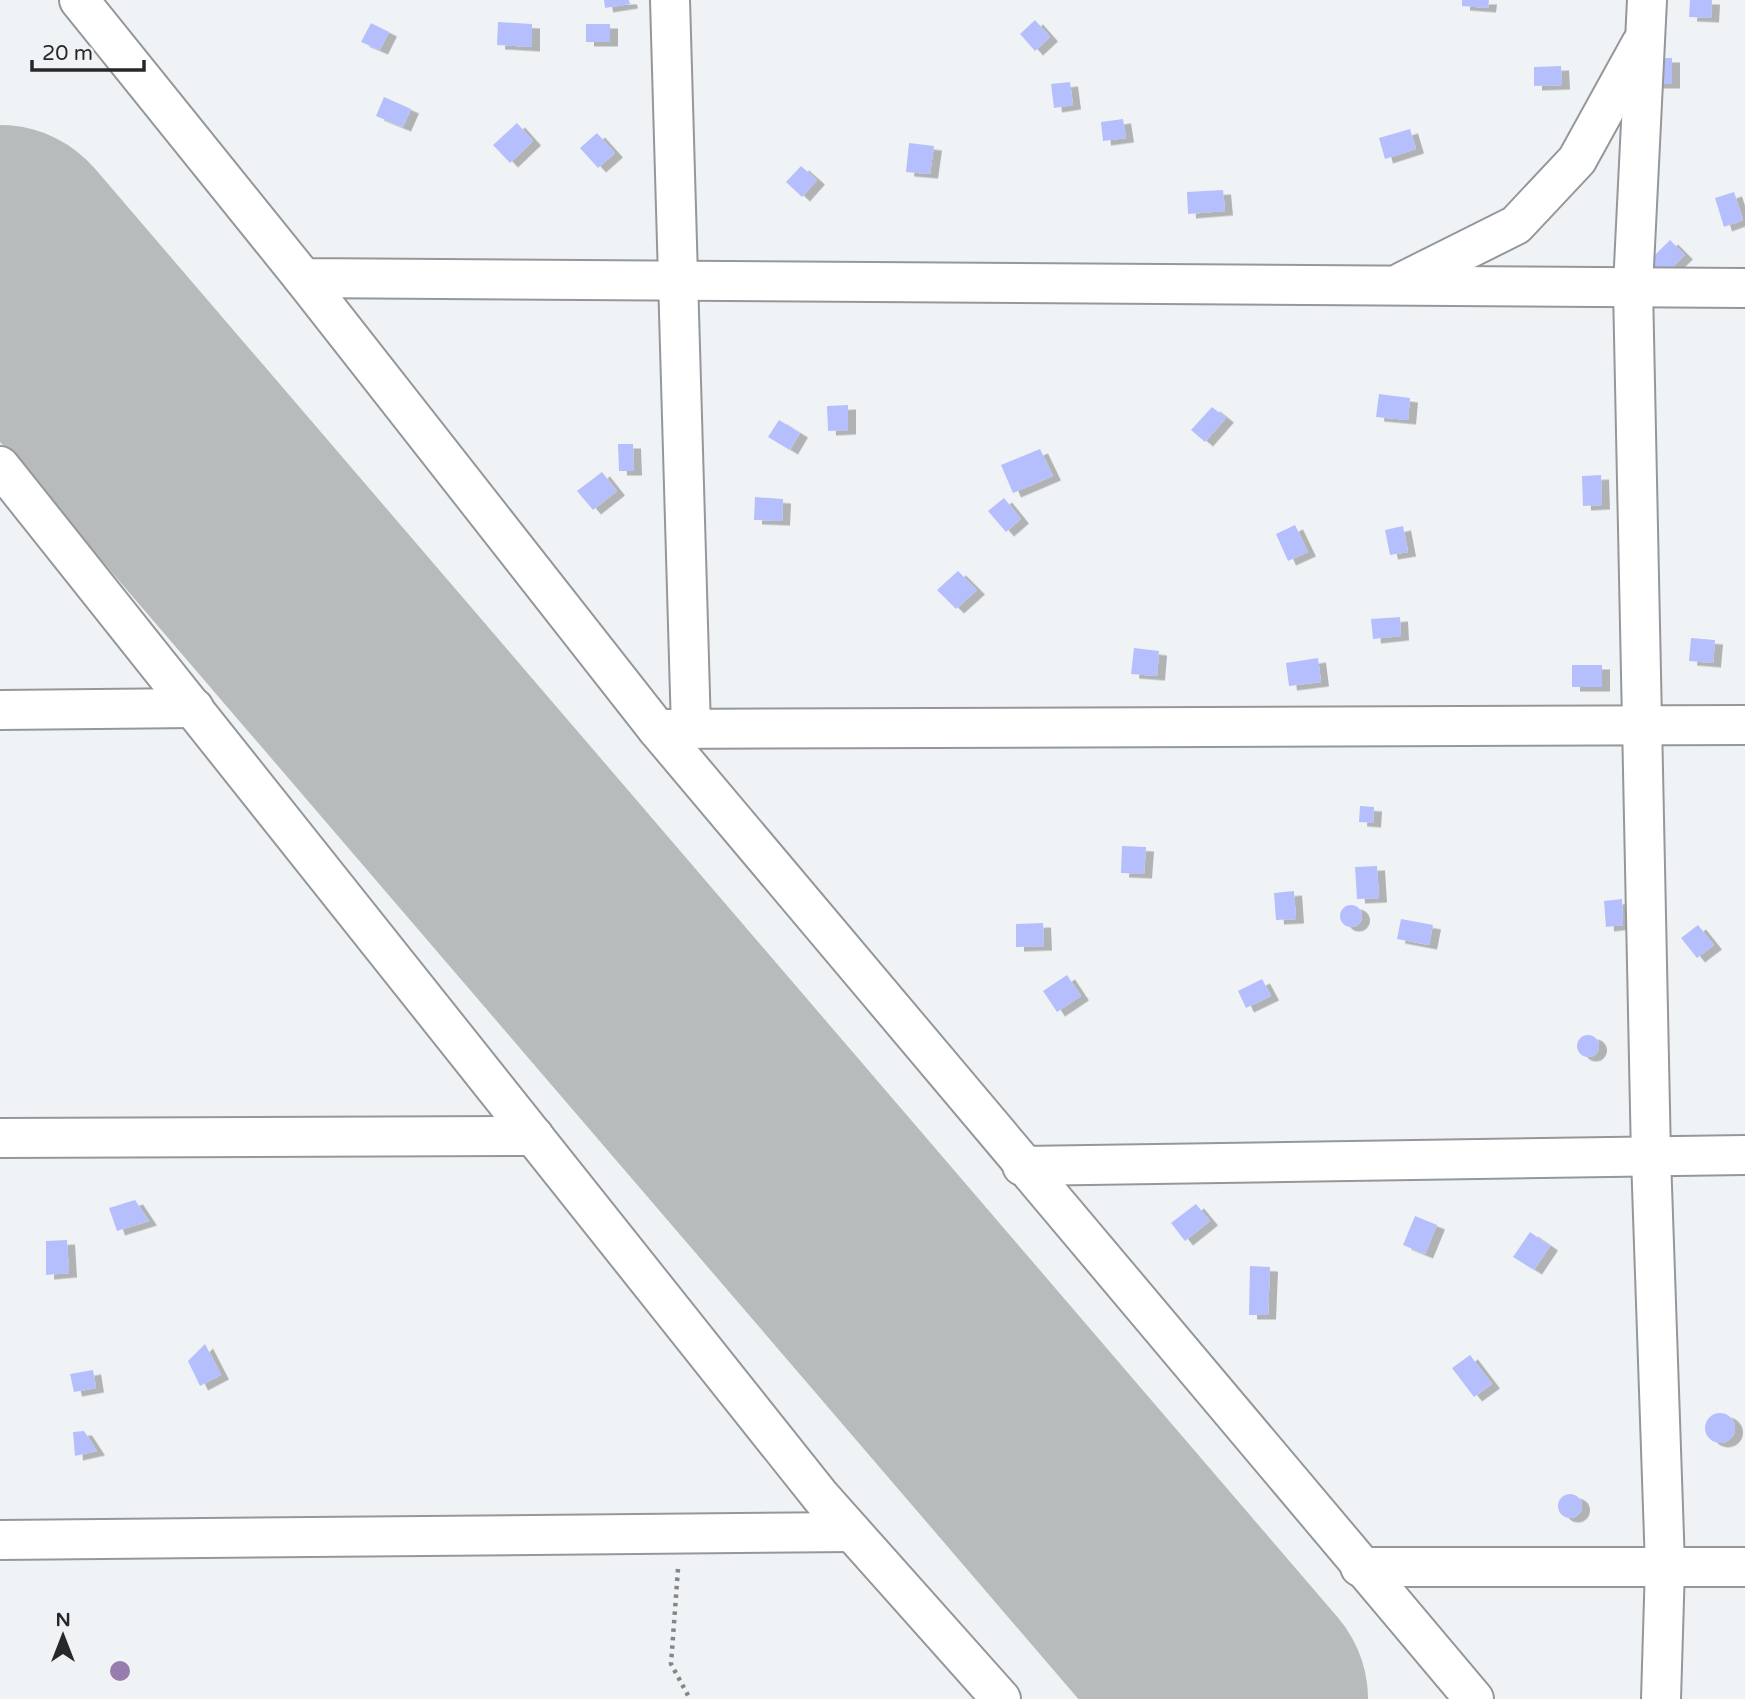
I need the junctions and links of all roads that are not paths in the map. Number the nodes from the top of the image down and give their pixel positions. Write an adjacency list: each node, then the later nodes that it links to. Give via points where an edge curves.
1 (79, 0): 4 (street)
2 (670, 0): 5 (street)
3 (1647, 17): 6 (street, via 1577,160 1516,225); 7 (street)
4 (303, 278): 5 (street); 14 (street)
5 (679, 281): 6 (street); 14 (street)
6 (1394, 286): 7 (street)
7 (1633, 287): 8 (street); 12 (street)
8 (1745, 288)
9 (0, 466): 10 (street)
10 (194, 708): 11 (street); 15 (street)
11 (0, 710)
12 (1643, 724): 13 (street); 14 (street); 18 (street)
13 (1745, 726)
14 (674, 729): 19 (street)
15 (534, 1136): 16 (street); 20 (street)
16 (0, 1138)
17 (1745, 1155): 18 (street)
18 (1651, 1157): 19 (street); 22 (street)
19 (1022, 1166): 23 (street)
20 (852, 1532): 21 (street); 25 (street)
21 (0, 1540)
22 (1665, 1566): 23 (street); 24 (street); 27 (street)
23 (1360, 1567): 26 (street)
24 (1745, 1567)
25 (1001, 1699)
26 (1474, 1699)
27 (1661, 1699)

